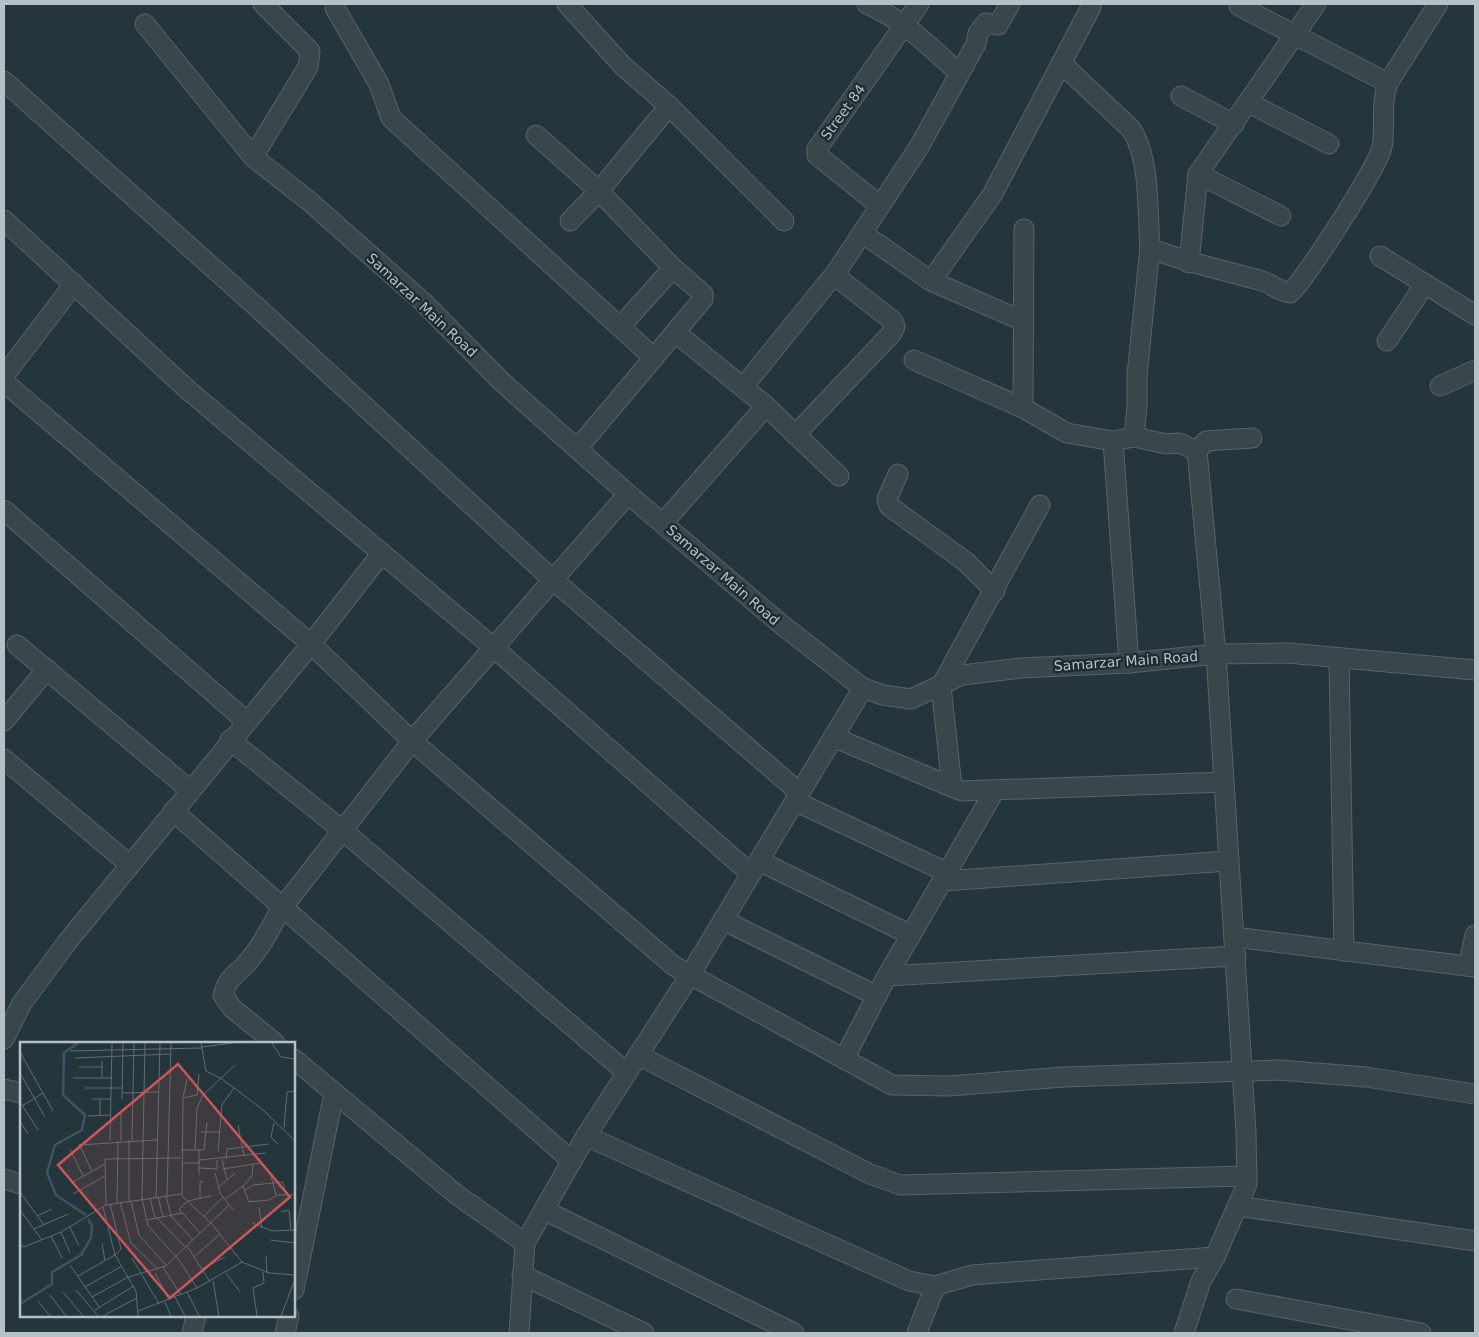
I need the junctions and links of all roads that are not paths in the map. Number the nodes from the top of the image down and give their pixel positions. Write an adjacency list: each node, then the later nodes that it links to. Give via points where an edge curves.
1 (262, 4): 24 (street, via 310,51 308,67)
2 (335, 4): 44 (street, via 379,84 391,118)
3 (566, 4): 20 (street, via 623,66)
4 (867, 4): 12 (street, via 890,14)
5 (920, 4): 12 (street, Street 84)
6 (1010, 4): 15 (street, via 998,25 986,23 982,26)
7 (1316, 4): 13 (street)
8 (1435, 5): 17 (street)
9 (1239, 6): 13 (street)
10 (1091, 7): 14 (street)
11 (145, 24): 24 (street, Samarzar Main Road)
12 (906, 26): 15 (street); 27 (street, Street 84, via 816,149 817,156)
13 (1295, 33): 17 (street); 19 (street)
14 (1061, 63): 34 (street, via 1136,137 1144,162); 39 (street, via 992,195)
15 (959, 74): 27 (street, via 920,147)
16 (4, 81): 69 (street)
17 (1388, 83): 36 (street, via 1383,96 1382,149 1368,176 1290,293 1280,292 1265,282)
18 (1181, 96): 21 (street)
19 (1249, 103): 21 (street); 23 (street)
20 (669, 106): 26 (street); 31 (street)
21 (1234, 124): 25 (street)
22 (536, 135): 26 (street)
23 (1329, 144)
24 (253, 157): 60 (street, Samarzar Main Road, via 309,201 422,302 502,382)
25 (1198, 174): 28 (street); 36 (street)
26 (599, 191): 30 (street); 37 (street)
27 (879, 206): 33 (street)
28 (1282, 216)
29 (4, 220): 40 (street)
30 (570, 221)
31 (784, 221)
32 (1024, 228): 43 (street)
33 (862, 233): 38 (street); 39 (street)
34 (1150, 248): 36 (street); 57 (street)
35 (1380, 256): 41 (street)
36 (1189, 263)
37 (673, 268): 44 (street); 45 (street, via 703,294 704,299)
38 (834, 275): 53 (street); 56 (street, via 893,321 895,326 892,333)
39 (932, 281): 43 (street)
40 (74, 284): 50 (street); 68 (street, via 188,390)
41 (1425, 284): 42 (street); 46 (street)
42 (1475, 315)
43 (1023, 321): 55 (street)
44 (620, 327): 47 (street)
45 (676, 333): 47 (street); 53 (street)
46 (1388, 341)
47 (654, 358): 60 (street)
48 (914, 360): 55 (street)
49 (1475, 370): 52 (street)
50 (4, 376)
51 (4, 382): 71 (street)
52 (1440, 386)
53 (743, 387): 54 (street)
54 (766, 406): 56 (street); 67 (street)
55 (1023, 408): 59 (street, via 1067,433)
56 (795, 435): 63 (street)
57 (1134, 437): 59 (street); 61 (street, via 1166,444 1179,443)
58 (1252, 438): 61 (street, via 1206,442)
59 (1113, 441): 76 (street)
60 (577, 448): 64 (street, Samarzar Main Road)
61 (1197, 451): 74 (street)
62 (898, 474): 70 (street, via 888,506 966,562)
63 (839, 476)
64 (628, 494): 67 (street, Samarzar Main Road); 69 (street)
65 (1040, 505): 70 (street)
66 (4, 510): 82 (street)
67 (663, 523): 80 (street, Samarzar Main Road, via 782,625)
68 (382, 553): 71 (street); 73 (street)
69 (552, 579): 73 (street); 91 (street)
70 (995, 591): 79 (street)
71 (311, 644): 82 (street); 85 (street)
72 (17, 645): 77 (street)
73 (493, 647): 85 (street); 96 (street)
74 (1216, 654): 75 (street, Samarzar Main Road, via 1288,653); 76 (street, Samarzar Main Road); 87 (street)
75 (1339, 658): 78 (street, Samarzar Main Road); 103 (street)
76 (1129, 663): 79 (street, Samarzar Main Road, via 1021,668 962,675)
77 (47, 670): 81 (street); 89 (street)
78 (1475, 670)
79 (941, 686): 80 (street, Samarzar Main Road, via 911,698 883,695); 88 (street)
80 (863, 688): 83 (street)
81 (4, 721)
82 (246, 721): 84 (street)
83 (834, 737): 88 (street); 91 (street)
84 (230, 740): 89 (street); 93 (street)
85 (412, 741): 93 (street); 106 (street, via 674,966)
86 (4, 759): 95 (street)
87 (1224, 782): 90 (street); 94 (street)
88 (952, 787): 90 (street, via 962,791)
89 (190, 790): 92 (street)
90 (995, 790): 97 (street)
91 (798, 797): 96 (street); 97 (street)
92 (173, 811): 95 (street); 98 (street)
93 (342, 830): 98 (street); 116 (street)
94 (1228, 861): 97 (street); 102 (street)
95 (130, 865): 110 (street, via 22,1004)
96 (755, 867): 99 (street); 100 (street)
97 (946, 877): 100 (street)
98 (283, 907): 109 (street, via 246,964 228,979 223,995); 122 (street)
99 (723, 920): 106 (street); 108 (street)
100 (911, 935): 107 (street)
101 (1475, 935): 105 (street)
102 (1234, 937): 103 (street); 104 (street)
103 (1344, 951): 105 (street)
104 (1236, 956): 107 (street); 115 (street)
105 (1472, 967)
106 (690, 975): 112 (street); 113 (street)
107 (887, 976): 108 (street)
108 (877, 996): 113 (street)
109 (251, 1034): 111 (street)
110 (4, 1039)
111 (272, 1042)
112 (638, 1055): 116 (street); 123 (street, via 870,1174 900,1186)
113 (844, 1059): 115 (street, via 892,1085 949,1086 1064,1077)
114 (295, 1060): 119 (street)
115 (1243, 1070): 120 (street, via 1366,1077); 123 (street)
116 (627, 1073): 121 (street)
117 (4, 1089): 118 (street)
118 (20, 1093)
119 (334, 1093): 129 (street, via 457,1195); 132 (street)
120 (1475, 1094)
121 (586, 1136): 122 (street); 133 (street, via 840,1252 909,1281)
122 (572, 1161): 127 (street)
123 (1247, 1176): 126 (street)
124 (4, 1180): 125 (street)
125 (20, 1184)
126 (1238, 1206): 128 (street); 130 (street)
127 (544, 1210): 129 (street); 141 (street)
128 (1475, 1241)
129 (525, 1243): 131 (street)
130 (1214, 1258): 133 (street, via 972,1275); 143 (street, via 1201,1281)
131 (522, 1275): 139 (street); 140 (street)
132 (295, 1285)
133 (935, 1286): 142 (street)
134 (1236, 1299): 144 (street)
135 (196, 1317): 137 (street)
136 (288, 1317): 138 (street)
137 (192, 1333)
138 (285, 1333)
139 (519, 1333)
140 (644, 1333)
141 (794, 1333)
142 (917, 1333)
143 (1184, 1333)
144 (1421, 1333)

